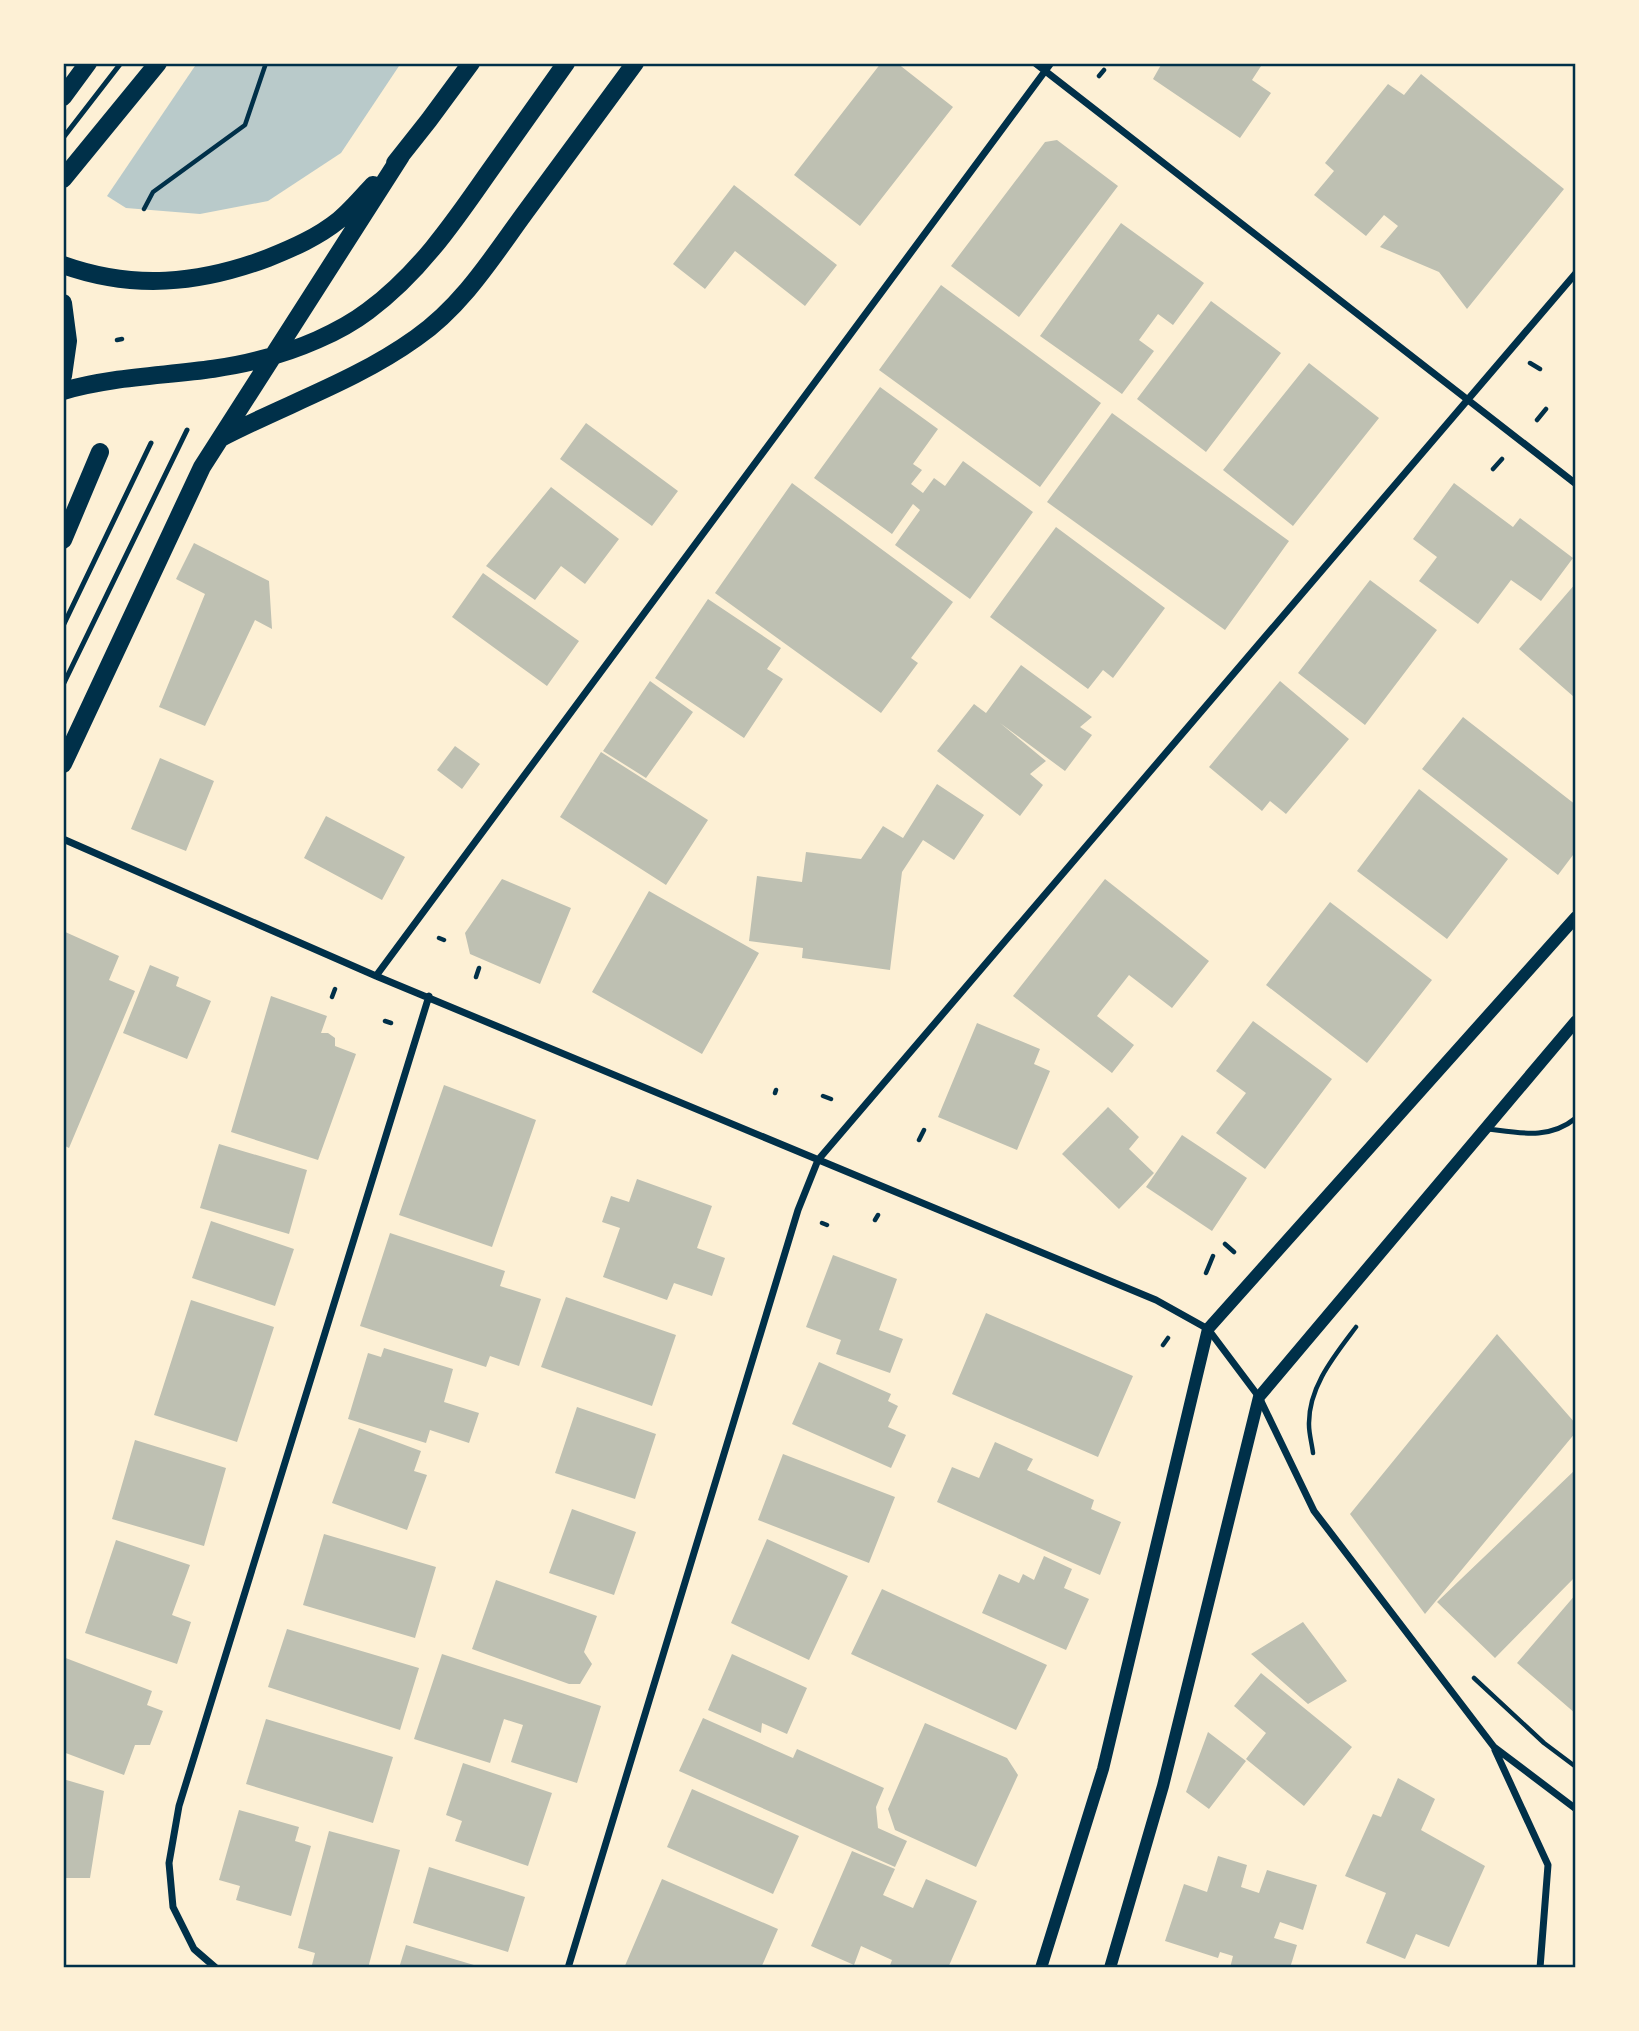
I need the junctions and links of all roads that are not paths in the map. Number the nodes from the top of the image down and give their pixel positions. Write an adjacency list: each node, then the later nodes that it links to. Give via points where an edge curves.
1 (88, 63): 10 (main road)
2 (121, 63): 11 (lane)
3 (158, 63): 13 (main road)
4 (471, 63): 12 (main road)
5 (566, 63): 18 (main road, via 448,230 367,312 261,360)
6 (635, 63): 21 (main road, via 481,273 442,318 360,374)
7 (1035, 63): 9 (street)
8 (1051, 63): 9 (street)
9 (1045, 71): 19 (street); 31 (street)
10 (63, 97)
11 (63, 138)
12 (401, 156): 14 (main road, via 340,219 315,237 215,276 149,282 83,272); 21 (main road)
13 (63, 179)
14 (63, 264)
15 (1576, 273): 19 (street)
16 (63, 303): 17 (main road, via 68,341)
17 (63, 376)
18 (63, 391)
19 (1467, 399): 24 (street); 36 (street)
20 (187, 430): 27 (lane)
21 (218, 439): 28 (main road)
22 (151, 443): 26 (lane)
23 (100, 452): 25 (main road)
24 (1576, 484)
25 (63, 540)
26 (63, 626)
27 (63, 685)
28 (63, 764)
29 (63, 839): 31 (street)
30 (1576, 917): 37 (street)
31 (376, 976): 32 (street)
32 (429, 996): 36 (street); 41 (street, via 179,1807 169,1863 173,1907 194,1950)
33 (1576, 1021): 35 (street)
34 (1576, 1118): 35 (lane, via 1564,1128 1536,1135)
35 (1485, 1129): 38 (street)
36 (818, 1160): 37 (street, via 1156,1300); 42 (street, via 798,1210)
37 (1208, 1329): 38 (street); 43 (street, via 1103,1769)
38 (1259, 1397): 39 (street, via 1314,1511); 44 (street, via 1163,1786)
39 (1494, 1747): 40 (street); 45 (street, via 1548,1865)
40 (1576, 1809)
41 (216, 1968)
42 (568, 1968)
43 (1041, 1968)
44 (1110, 1968)
45 (1540, 1968)

